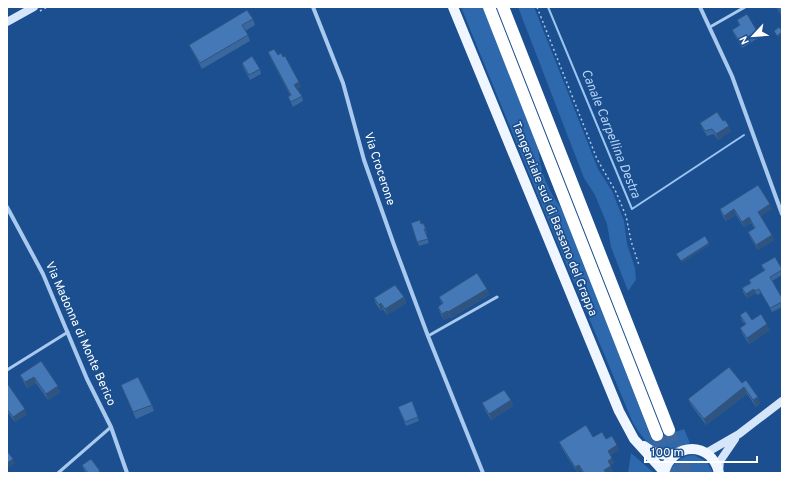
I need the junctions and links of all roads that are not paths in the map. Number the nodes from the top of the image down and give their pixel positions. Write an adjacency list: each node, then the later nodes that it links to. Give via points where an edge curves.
1 (34, 7): 8 (street)
2 (313, 7): 14 (street, Via Crocerone, via 343,82 364,160)
3 (453, 7): 21 (main road, Tangenziale sud di Bassano del Grappa, via 616,404)
4 (489, 7): 20 (highway)
5 (504, 7): 18 (highway)
6 (700, 7): 9 (street)
7 (746, 7): 9 (lane)
8 (7, 22)
9 (710, 28): 11 (street, via 732,76)
10 (7, 207): 13 (street, Via Madonna di Monte Berico, via 43,274)
11 (782, 214)
12 (497, 297): 14 (lane)
13 (68, 332): 15 (lane); 17 (street, Via Madonna di Monte Berico, via 87,379)
14 (428, 336): 24 (street, Via Crocerone)
15 (7, 370)
16 (782, 401): 19 (street)
17 (111, 427): 26 (lane); 27 (street, Via Madonna di Monte Berico)
18 (669, 430)
19 (739, 434): 22 (street); 25 (street, via 723,455)
20 (657, 435)
21 (634, 440): 23 (main road, Tangenziale sud di Bassano del Grappa, via 655,454); 28 (main road, Tangenziale sud di Bassano del Grappa)
22 (706, 453): 23 (main road, Tangenziale sud di Bassano del Grappa, via 691,449); 25 (main road, via 716,464)
23 (676, 454): 28 (main road, Tangenziale sud di Bassano del Grappa, via 670,458)
24 (482, 472)
25 (719, 472)
26 (58, 473)
27 (127, 473)
28 (664, 473)

